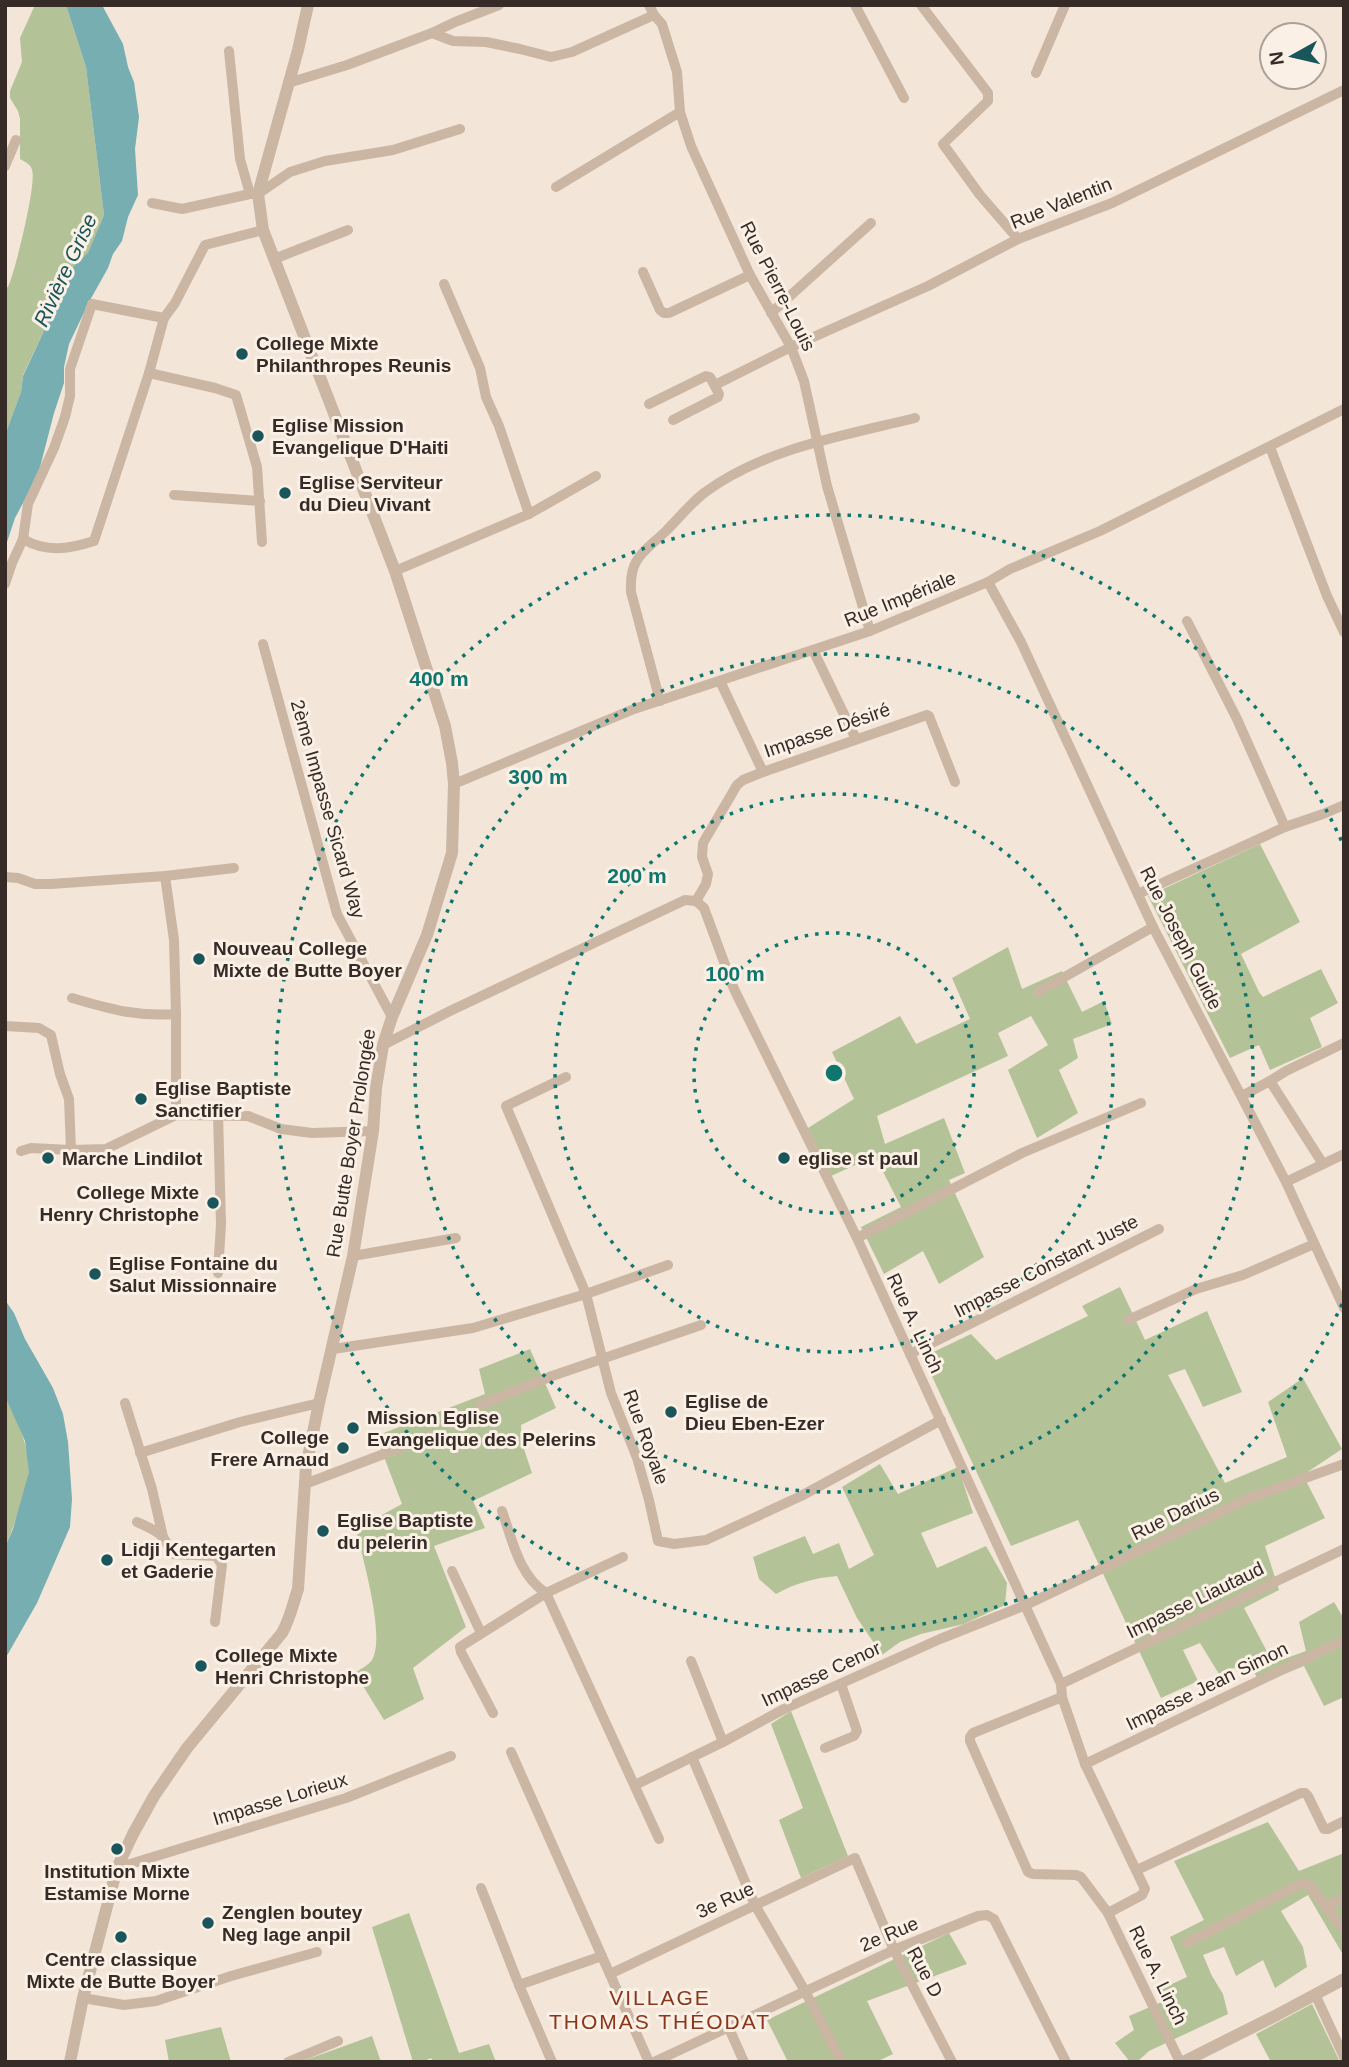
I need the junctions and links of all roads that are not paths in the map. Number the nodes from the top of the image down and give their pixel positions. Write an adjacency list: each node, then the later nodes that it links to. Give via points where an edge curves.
1 (308, 5): 10 (street, Rue Butte Boyer Prolongée)
2 (499, 5): 7 (street)
3 (855, 5): 12 (street)
4 (921, 5): 23 (street, via 989,97 943,144)
5 (1065, 5): 9 (street)
6 (651, 10): 7 (street, via 572,52 551,57 486,42 453,41); 13 (street, Rue Pierre-Louis, via 662,24 677,72)
7 (432, 33): 10 (street)
8 (229, 51): 18 (street, via 240,159)
9 (1036, 73)
10 (288, 83): 18 (street, Rue Butte Boyer Prolongée)
11 (1344, 90): 23 (street, Rue Valentin, via 1112,203)
12 (904, 98)
13 (680, 112): 17 (street); 26 (street, Rue Pierre-Louis)
14 (460, 129): 18 (street, via 393,150 326,161 290,173)
15 (16, 141): 16 (street)
16 (5, 166)
17 (556, 187)
18 (254, 194): 19 (street, via 182,209); 21 (street, Rue Butte Boyer Prolongée)
19 (152, 203)
20 (872, 223): 28 (street)
21 (263, 230): 24 (street, Rue Butte Boyer Prolongée); 29 (street, via 205,245)
22 (348, 230): 24 (street)
23 (1018, 239): 30 (street, Rue Valentin, via 928,286)
24 (274, 259): 45 (street, Rue Butte Boyer Prolongée)
25 (643, 272): 26 (street, via 664,313)
26 (750, 275): 28 (street, Rue Pierre-Louis)
27 (444, 284): 42 (street, via 481,368 486,397)
28 (771, 313): 30 (street, Rue Pierre-Louis)
29 (164, 318): 31 (street); 43 (street, via 92,304 70,369 65,417 29,504)
30 (791, 347): 32 (street, Rue Valentin); 37 (street, Rue Pierre-Louis)
31 (149, 373): 41 (street, via 236,395 257,467); 43 (street, via 94,541 50,548)
32 (715, 385): 33 (street, via 706,376); 36 (street, via 718,397)
33 (649, 404)
34 (1344, 409): 38 (street, Rue Impériale)
35 (915, 418): 37 (street)
36 (673, 420)
37 (817, 442): 49 (street, Rue Pierre-Louis); 54 (street, via 747,468 703,494 637,558 630,574 631,592)
38 (1270, 447): 46 (street, Rue Impériale); 50 (street)
39 (596, 476): 42 (street)
40 (174, 495): 41 (street)
41 (260, 501): 44 (street)
42 (529, 514): 45 (street)
43 (23, 539): 47 (street)
44 (262, 542)
45 (395, 571): 58 (street, Rue Butte Boyer Prolongée, via 445,726)
46 (988, 582): 49 (street, Rue Impériale); 64 (street, Rue Joseph Guide, via 1021,642)
47 (5, 584)
48 (1187, 621): 60 (street, via 1237,719)
49 (870, 631): 52 (street, Rue Impériale)
50 (1344, 632)
51 (263, 644): 70 (street, 2ème Impasse Sicard Way, via 337,914)
52 (813, 650): 53 (street, Rue Impériale); 55 (street)
53 (720, 681): 54 (street, Rue Impériale); 56 (street, Impasse Désiré)
54 (660, 701): 58 (street, Rue Impériale)
55 (856, 739): 56 (street, Impasse Désiré); 57 (street, Impasse Désiré, via 928,715)
56 (763, 772): 65 (street, via 737,785 703,843 708,874)
57 (955, 782)
58 (454, 784): 70 (street, Rue Butte Boyer Prolongée, via 452,853 427,935)
59 (1344, 805): 60 (street)
60 (1284, 828): 64 (street)
61 (234, 868): 62 (street)
62 (165, 876): 63 (street, via 35,884); 69 (street, via 174,940)
63 (5, 877)
64 (1138, 894): 66 (street, Rue Joseph Guide)
65 (696, 901): 73 (street, via 685,900); 88 (street, Rue A. Linch, via 704,908 734,989)
66 (1153, 927): 67 (street); 76 (street, Rue Joseph Guide)
67 (1038, 992)
68 (72, 998): 69 (street, via 127,1013)
69 (176, 1014): 79 (street)
70 (392, 1017): 73 (street, Rue Butte Boyer Prolongée)
71 (5, 1026): 81 (street, via 39,1028 51,1035 69,1099)
72 (1344, 1043): 75 (street)
73 (383, 1045): 80 (street, Rue Butte Boyer Prolongée)
74 (566, 1077): 94 (street, Rue Royale, via 506,1106)
75 (1270, 1081): 76 (street); 84 (street)
76 (1242, 1096): 85 (street, Rue Joseph Guide)
77 (1141, 1102): 88 (street, via 1022,1153)
78 (218, 1114): 79 (street); 80 (street, via 248,1116 281,1129 312,1133); 92 (street)
79 (176, 1115): 81 (street, via 106,1149)
80 (373, 1131): 90 (street, Rue Butte Boyer Prolongée)
81 (71, 1150): 82 (street)
82 (21, 1151)
83 (1344, 1154): 84 (street)
84 (1322, 1164): 85 (street)
85 (1286, 1182): 89 (street, Rue Joseph Guide)
86 (1159, 1229): 99 (street, Impasse Constant Juste)
87 (456, 1238): 90 (street)
88 (857, 1238): 99 (street, Rue A. Linch)
89 (1314, 1244): 93 (street, Rue Joseph Guide); 96 (street)
90 (353, 1255): 98 (street, Rue Butte Boyer Prolongée)
91 (667, 1265): 94 (street)
92 (218, 1273)
93 (1340, 1288): 95 (street, Rue Joseph Guide)
94 (586, 1294): 98 (street, via 473,1328); 100 (street, Rue Royale)
95 (1344, 1308)
96 (1128, 1320)
97 (701, 1325): 100 (street)
98 (333, 1349): 102 (street, Rue Butte Boyer Prolongée)
99 (910, 1354): 104 (street, Rue A. Linch)
100 (602, 1358): 103 (street); 104 (street, Rue Royale, via 649,1500 657,1541 706,1540 801,1496)
101 (125, 1403): 106 (street)
102 (319, 1403): 106 (street); 108 (street, Rue Butte Boyer Prolongée)
103 (480, 1405)
104 (941, 1420): 116 (street, Rue A. Linch)
105 (431, 1436): 108 (street)
106 (140, 1453): 111 (street)
107 (1344, 1464): 116 (street, Rue Darius, via 1247,1499)
108 (305, 1484): 135 (street, Rue Butte Boyer Prolongée, via 298,1588 288,1621 187,1748 154,1796)
109 (502, 1511): 115 (street, via 524,1570 534,1586)
110 (137, 1522): 111 (street)
111 (163, 1537): 117 (street, via 171,1554 216,1556 222,1565)
112 (1344, 1549): 122 (street, Impasse Liautaud)
113 (623, 1557): 115 (street)
114 (452, 1571): 118 (street)
115 (546, 1593): 118 (street); 131 (street)
116 (1026, 1605): 121 (street, Impasse Cenor); 122 (street, Rue A. Linch)
117 (215, 1622)
118 (481, 1633): 124 (street, via 460,1647)
119 (1344, 1640): 130 (street, Impasse Jean Simon)
120 (691, 1661): 125 (street)
121 (841, 1684): 125 (street, Impasse Cenor); 126 (street, via 857,1731)
122 (1061, 1684): 123 (street, Rue A. Linch)
123 (1062, 1697): 130 (street, Rue A. Linch); 141 (street, via 973,1733 970,1741 1028,1872 1081,1877)
124 (493, 1713)
125 (723, 1742): 129 (street, Impasse Cenor)
126 (825, 1748)
127 (511, 1752): 146 (street)
128 (451, 1756): 135 (street, Impasse Lorieux, via 346,1798)
129 (692, 1757): 131 (street, Impasse Cenor); 139 (street)
130 (1085, 1764): 136 (street, Rue A. Linch)
131 (635, 1784): 133 (street)
132 (1344, 1821): 136 (street, via 1328,1829 1321,1826 1308,1796 1301,1793)
133 (659, 1839)
134 (855, 1858): 139 (street, 3e Rue); 144 (street, Rue D)
135 (117, 1868): 152 (street, Rue Butte Boyer Prolongée)
136 (1137, 1870): 141 (street, Rue A. Linch, via 1144,1892)
137 (481, 1888): 149 (street)
138 (1344, 1898): 140 (street)
139 (755, 1905): 147 (street, 3e Rue); 150 (street)
140 (1327, 1906): 142 (street); 143 (street, via 1302,1883)
141 (1108, 1913): 157 (street, Rue A. Linch)
142 (1344, 1930)
143 (1187, 1942)
144 (894, 1950): 150 (street, 2e Rue); 163 (street, Rue D); 164 (street, 2e Rue, via 978,1916 994,1919)
145 (317, 1952): 152 (street, via 156,2001 124,2005)
146 (602, 1956): 147 (street); 149 (street)
147 (610, 1974): 161 (street)
148 (1344, 1979): 151 (street)
149 (519, 1986): 160 (street)
150 (805, 1991): 153 (street, 2e Rue); 156 (street)
151 (1315, 1994): 155 (street); 157 (street)
152 (83, 1998): 158 (street, Rue Butte Boyer Prolongée)
153 (728, 2026): 161 (street, 2e Rue); 162 (street)
154 (338, 2041): 159 (street)
155 (1344, 2057)
156 (839, 2059)
157 (1181, 2061)
158 (70, 2062)
159 (288, 2062)
160 (552, 2062)
161 (652, 2062)
162 (744, 2062)
163 (952, 2062)
164 (1066, 2062)

